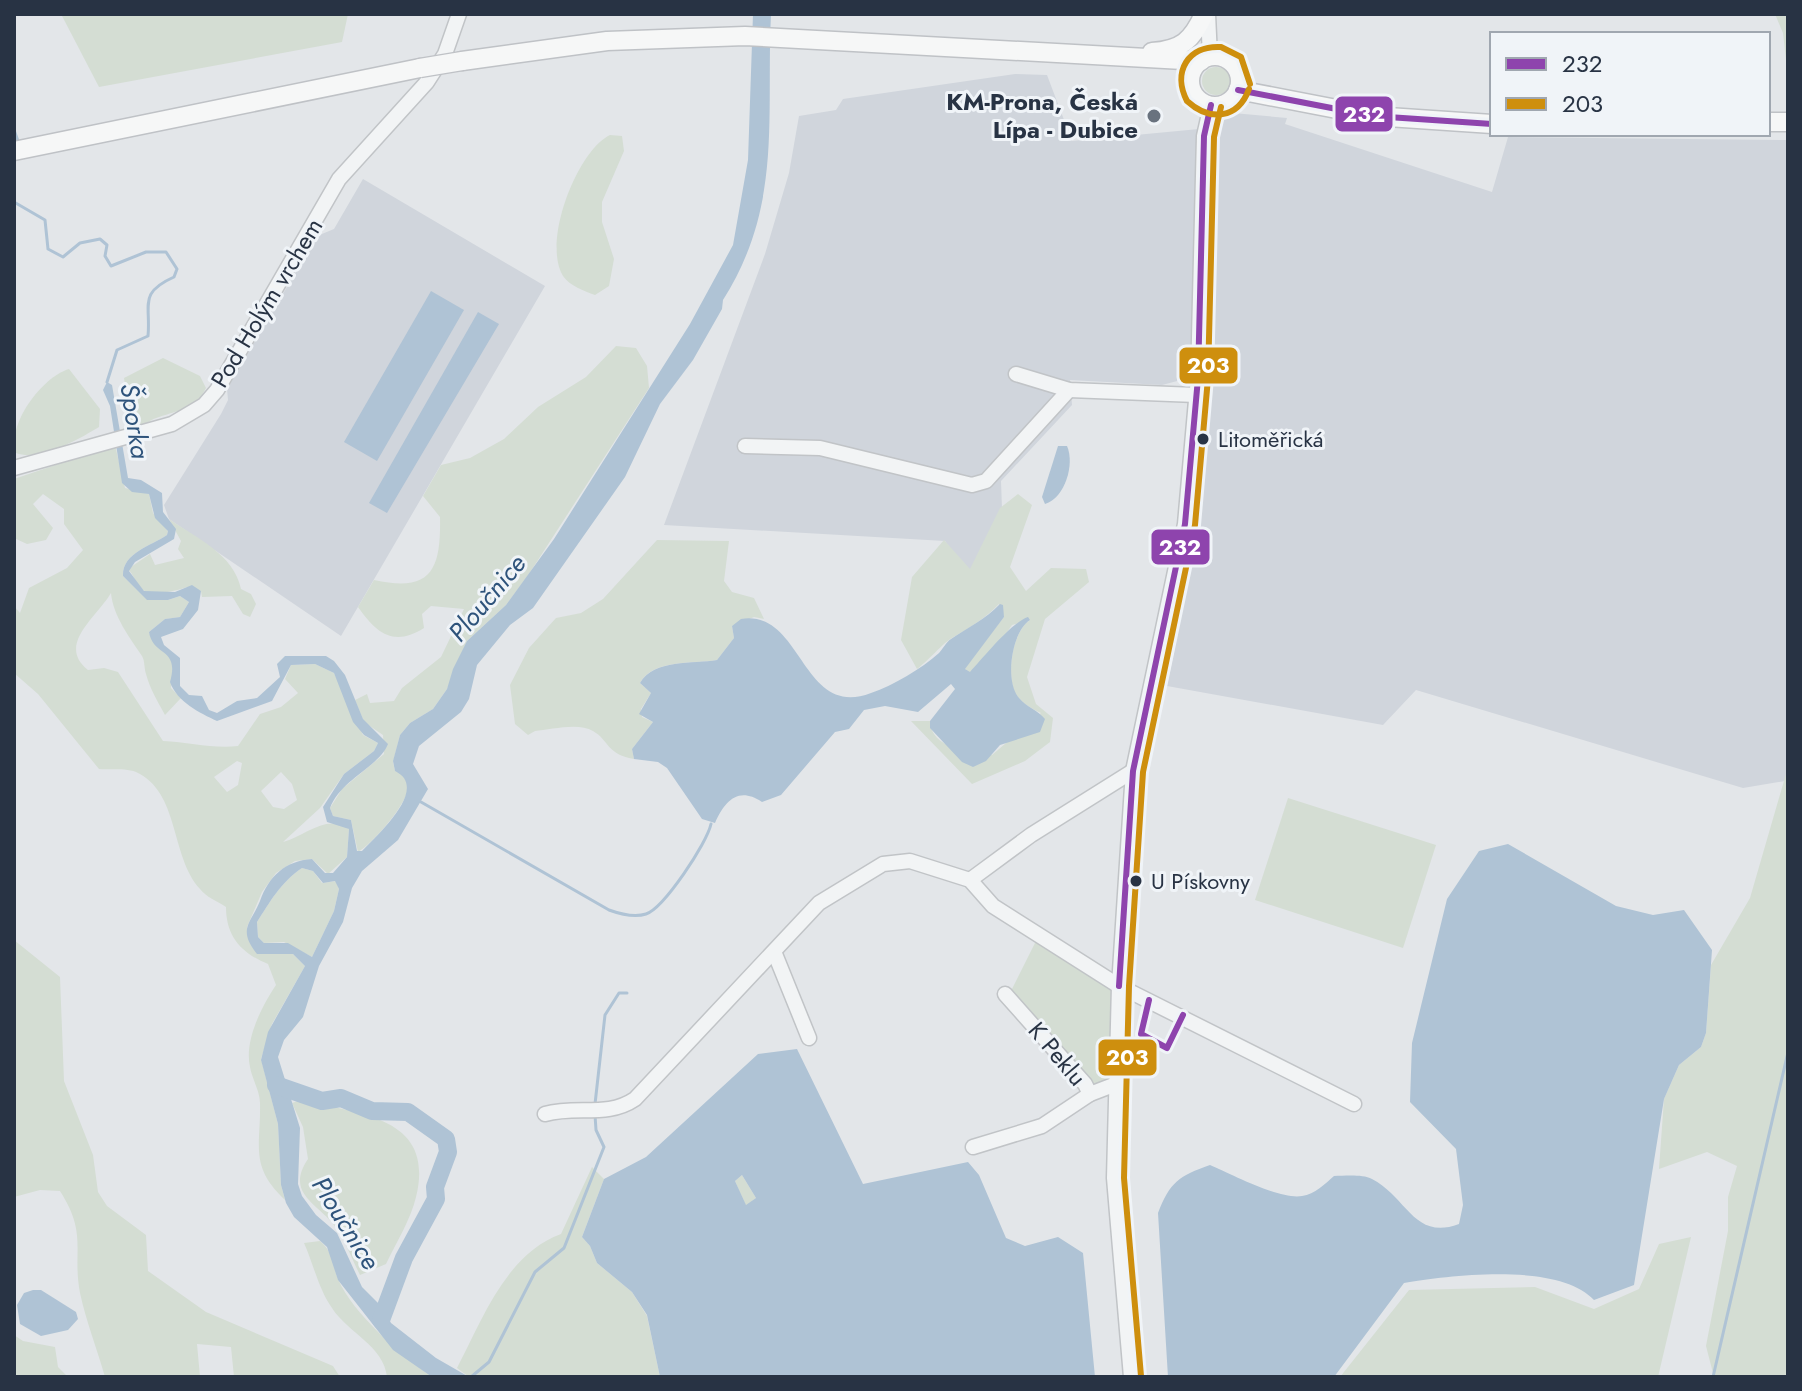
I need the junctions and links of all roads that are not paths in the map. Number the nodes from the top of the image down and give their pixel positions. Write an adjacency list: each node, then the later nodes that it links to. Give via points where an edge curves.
1 (459, 14): 14 (street, Pod Holým vrchem, via 445,54 427,82 339,179 204,405 185,419)
2 (1206, 14): 3 (main road, via 1191,39 1176,49); 4 (street)
3 (1089, 56): 4 (main road); 5 (main road, via 1174,73); 9 (main road, bridge, via 745,36 653,38 527,50 420,68)
4 (1205, 59): 5 (main road, via 1194,69); 6 (main road, via 1226,58 1234,65)
5 (1191, 83): 7 (main road, via 1197,98)
6 (1238, 90): 7 (main road, via 1228,102); 8 (main road, via 1373,116)
7 (1211, 105): 12 (street, via 1204,136)
8 (1490, 124)
9 (14, 151)
10 (1016, 374): 11 (street)
11 (1069, 390): 12 (street); 13 (street, via 986,481 972,485 820,448)
12 (1196, 395): 15 (street, via 1185,524)
13 (745, 446)
14 (14, 468)
15 (1133, 771): 16 (street); 18 (street)
16 (970, 880): 17 (street, via 910,861 883,864 819,903); 18 (street, via 993,906)
17 (775, 954): 20 (street); 24 (street, via 635,1099 614,1111 581,1108)
18 (1119, 986): 21 (street); 23 (street)
19 (1005, 994): 22 (street, K Peklu)
20 (809, 1038)
21 (1116, 1084): 22 (street, K Peklu); 26 (street, via 1114,1178)
22 (1090, 1094): 25 (street, via 1042,1126)
23 (1354, 1104)
24 (545, 1114)
25 (973, 1147)
26 (1131, 1377)

